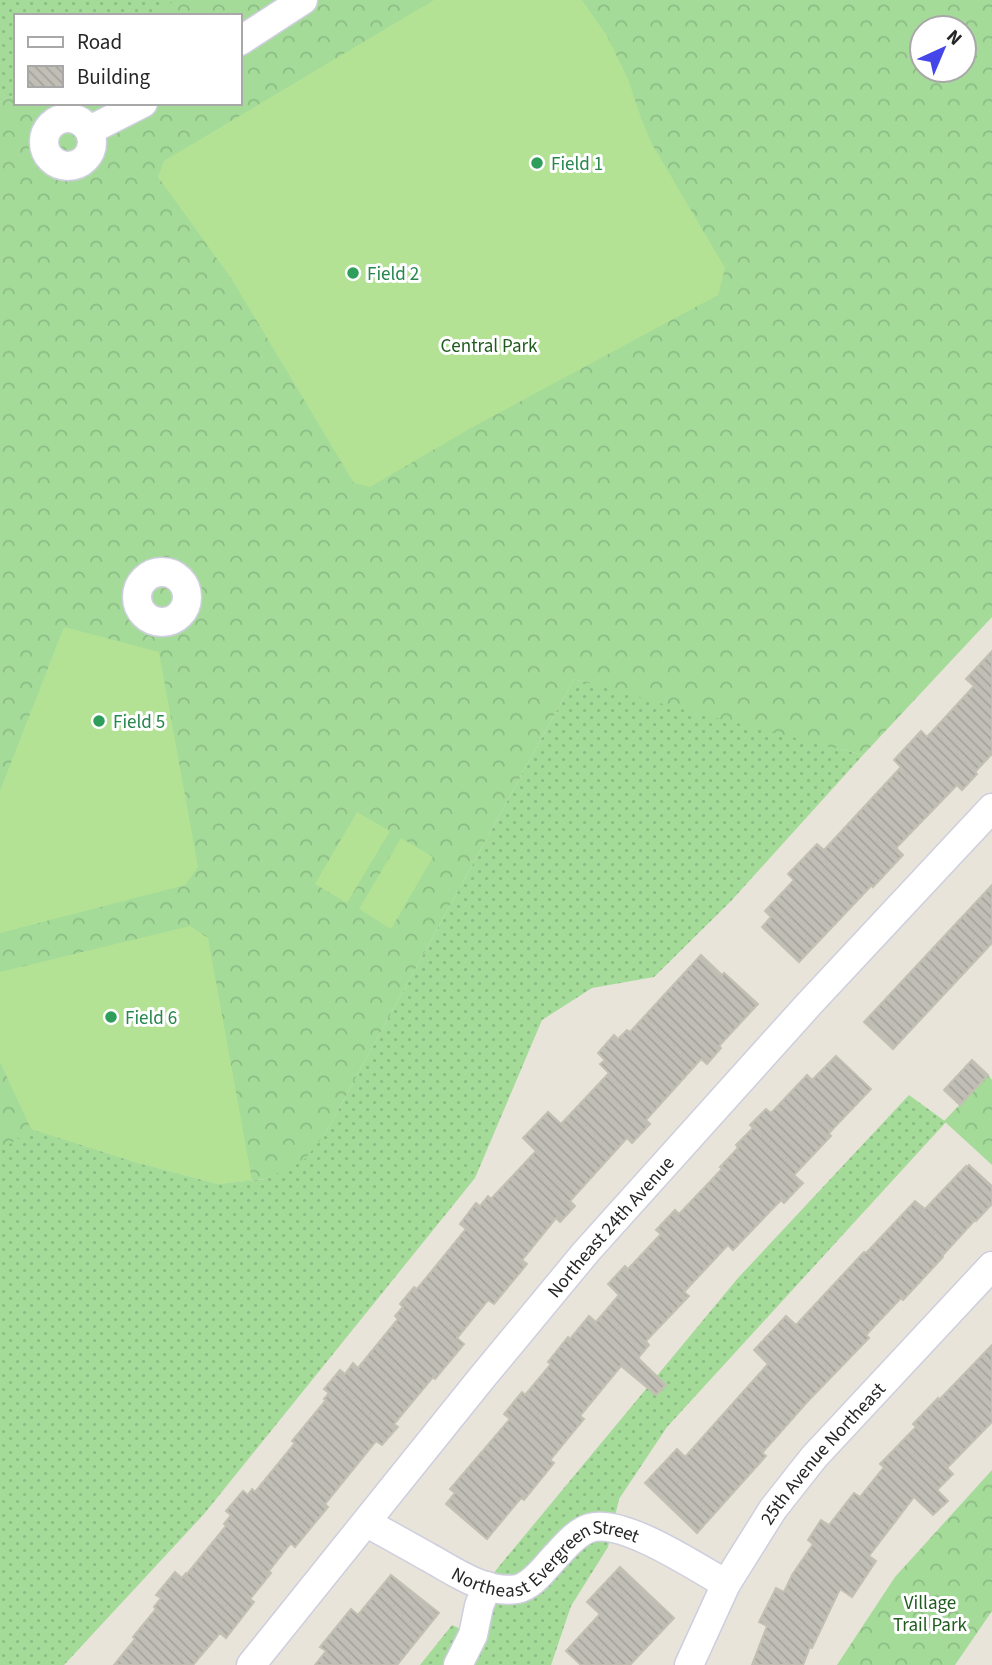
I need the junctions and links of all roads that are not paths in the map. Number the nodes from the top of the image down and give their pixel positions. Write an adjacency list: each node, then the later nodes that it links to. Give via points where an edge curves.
1 (303, 0): 2 (street)
2 (242, 40)
3 (139, 105): 4 (street)
4 (89, 130)
5 (992, 808): 7 (street, Northeast 24th Avenue, via 586,1252)
6 (992, 1266): 8 (street, 25th Avenue Northeast, via 814,1457 773,1509)
7 (367, 1523): 9 (street, Northeast Evergreen Street); 10 (street, Northeast 24th Avenue)
8 (726, 1584): 9 (street, Northeast Evergreen Street, via 663,1548 612,1527 590,1528 576,1536 519,1589); 12 (street, 25th Avenue Northeast)
9 (487, 1587): 11 (street, via 473,1635)
10 (251, 1665)
11 (458, 1665)
12 (689, 1665)

